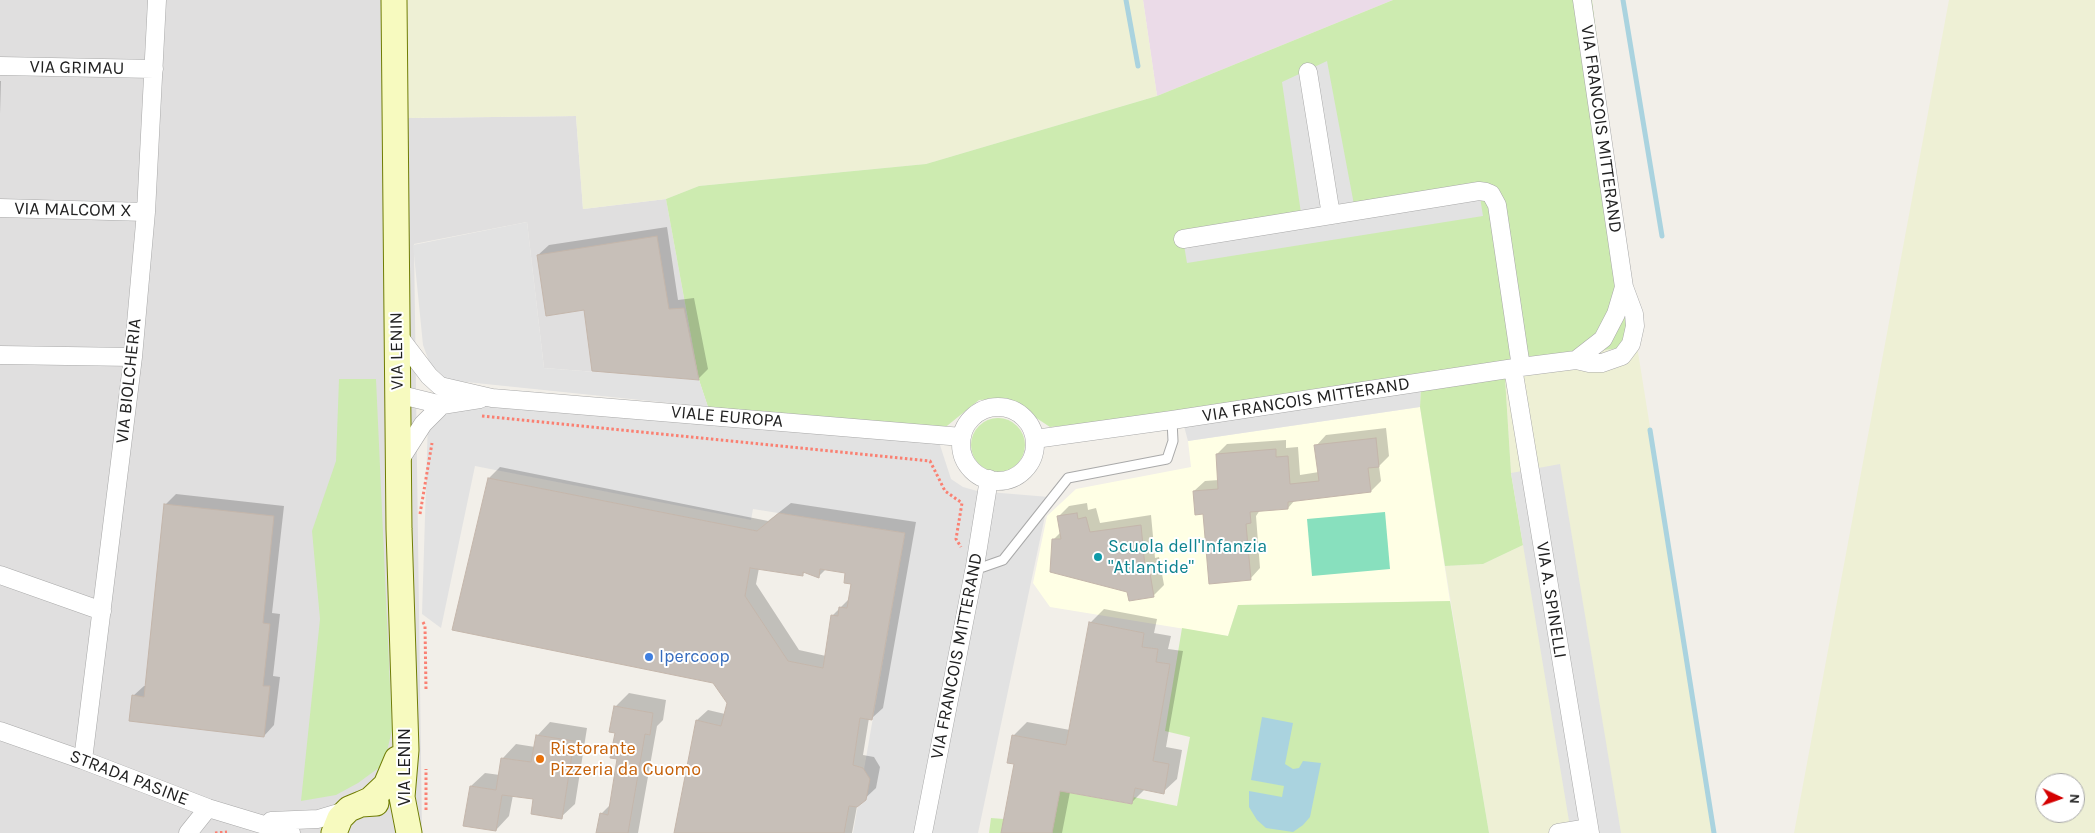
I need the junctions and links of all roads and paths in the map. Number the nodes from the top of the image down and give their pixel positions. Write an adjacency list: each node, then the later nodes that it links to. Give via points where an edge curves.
1 (157, 0): 5 (street, VIA BIOLCHERIA)
2 (394, 0): 12 (main road, VIA LENIN)
3 (1582, 0): 11 (street, VIA FRANCOIS MITTERAND)
4 (0, 66): 5 (street, VIA GRIMAU)
5 (154, 69): 8 (street, VIA BIOLCHERIA)
6 (1308, 72): 9 (street)
7 (0, 208): 8 (street, VIA MALCOM X)
8 (146, 212): 14 (street, VIA BIOLCHERIA)
9 (1331, 215): 10 (street, VIA A. SPINELLI); 16 (street, VIA A. SPINELLI, via 1479,191 1491,194 1497,205)
10 (1183, 239)
11 (1624, 287): 15 (street, via 1616,314 1602,340); 15 (street, VIA FRANCOIS MITTERAND, via 1636,326 1631,344 1622,356 1612,360 1589,363)
12 (397, 334): 17 (street); 18 (main road, VIA LENIN)
13 (0, 355): 14 (street)
14 (133, 357): 31 (street, VIA BIOLCHERIA)
15 (1576, 360): 16 (street, VIA FRANCOIS MITTERAND)
16 (1517, 367): 22 (street, VIA FRANCOIS MITTERAND); 41 (street, VIA A. SPINELLI)
17 (440, 386): 18 (street); 19 (street)
18 (397, 394): 20 (street); 26 (main road, VIA LENIN)
19 (492, 398): 20 (street); 24 (street, VIALE EUROPA)
20 (442, 405): 26 (street, via 423,424)
21 (477, 415): 29 (path, via 930,461 945,491 962,504 956,539)
22 (1172, 420): 25 (street, VIA FRANCOIS MITTERAND); 29 (lane, via 1173,441 1167,459 1068,478 1003,560 983,568)
23 (434, 436): 28 (path)
24 (962, 437): 25 (street, via 966,426 982,410 1005,407 1025,418); 27 (street, via 965,459 975,472)
25 (1035, 439): 27 (street, via 1033,456 1023,472 1001,481)
26 (398, 463): 33 (main road, VIA LENIN)
27 (989, 480): 29 (street, VIA FRANCOIS MITTERAND)
28 (419, 522)
29 (976, 558): 48 (street, VIA FRANCOIS MITTERAND)
30 (0, 575): 31 (street)
31 (102, 611): 35 (street, VIA BIOLCHERIA)
32 (421, 617): 33 (path, via 425,626)
33 (415, 700): 37 (main road, VIA LENIN, via 400,740 395,768 386,786 379,794); 47 (main road, VIA LENIN, via 402,797)
34 (0, 731): 35 (street, STRADA PASINE)
35 (83, 760): 38 (street, STRADA PASINE)
36 (426, 767): 39 (path)
37 (355, 806): 40 (street, via 318,819); 46 (main road, via 340,818); 47 (main road, via 373,802 386,805 400,816)
38 (208, 808): 40 (street, STRADA PASINE); 42 (street)
39 (426, 814)
40 (258, 822): 45 (street, STRADA PASINE)
41 (1589, 830): 49 (street)
42 (188, 833)
43 (215, 833): 44 (path)
44 (232, 833)
45 (291, 833)
46 (334, 833)
47 (409, 833)
48 (923, 833)
49 (1558, 833)

